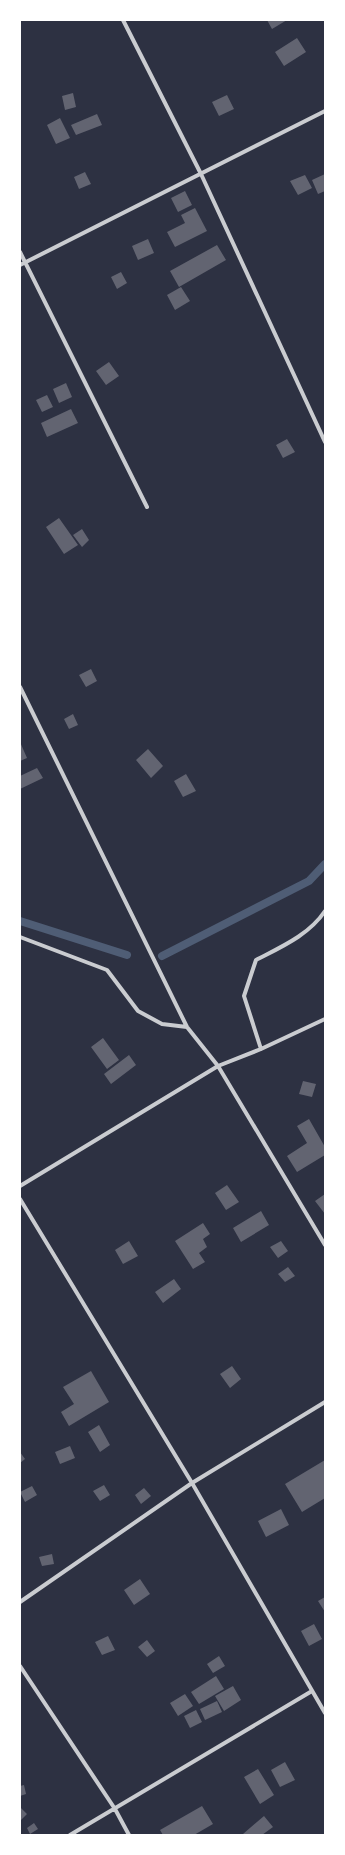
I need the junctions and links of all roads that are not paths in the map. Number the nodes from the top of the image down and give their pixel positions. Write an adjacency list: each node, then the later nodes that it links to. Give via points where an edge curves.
1 (123, 20): 3 (street)
2 (325, 111): 3 (street)
3 (200, 174): 5 (street); 7 (street)
4 (20, 252): 5 (street)
5 (25, 262): 6 (street); 8 (street)
6 (20, 265)
7 (325, 442)
8 (147, 507)
9 (20, 687): 13 (street)
10 (325, 911): 14 (street, via 318,922 287,944 256,960 244,996)
11 (20, 937): 13 (street, via 107,970 138,1011 162,1024)
12 (325, 1019): 14 (street)
13 (187, 1027): 15 (street)
14 (261, 1049): 15 (street)
15 (218, 1066): 16 (street); 18 (street)
16 (20, 1186)
17 (20, 1199): 20 (street)
18 (325, 1245)
19 (325, 1402): 20 (street)
20 (192, 1483): 21 (street); 23 (street)
21 (20, 1602)
22 (20, 1666): 25 (street)
23 (312, 1692): 24 (street); 25 (street)
24 (325, 1713)
25 (115, 1809): 26 (street); 27 (street)
26 (70, 1835)
27 (129, 1835)

